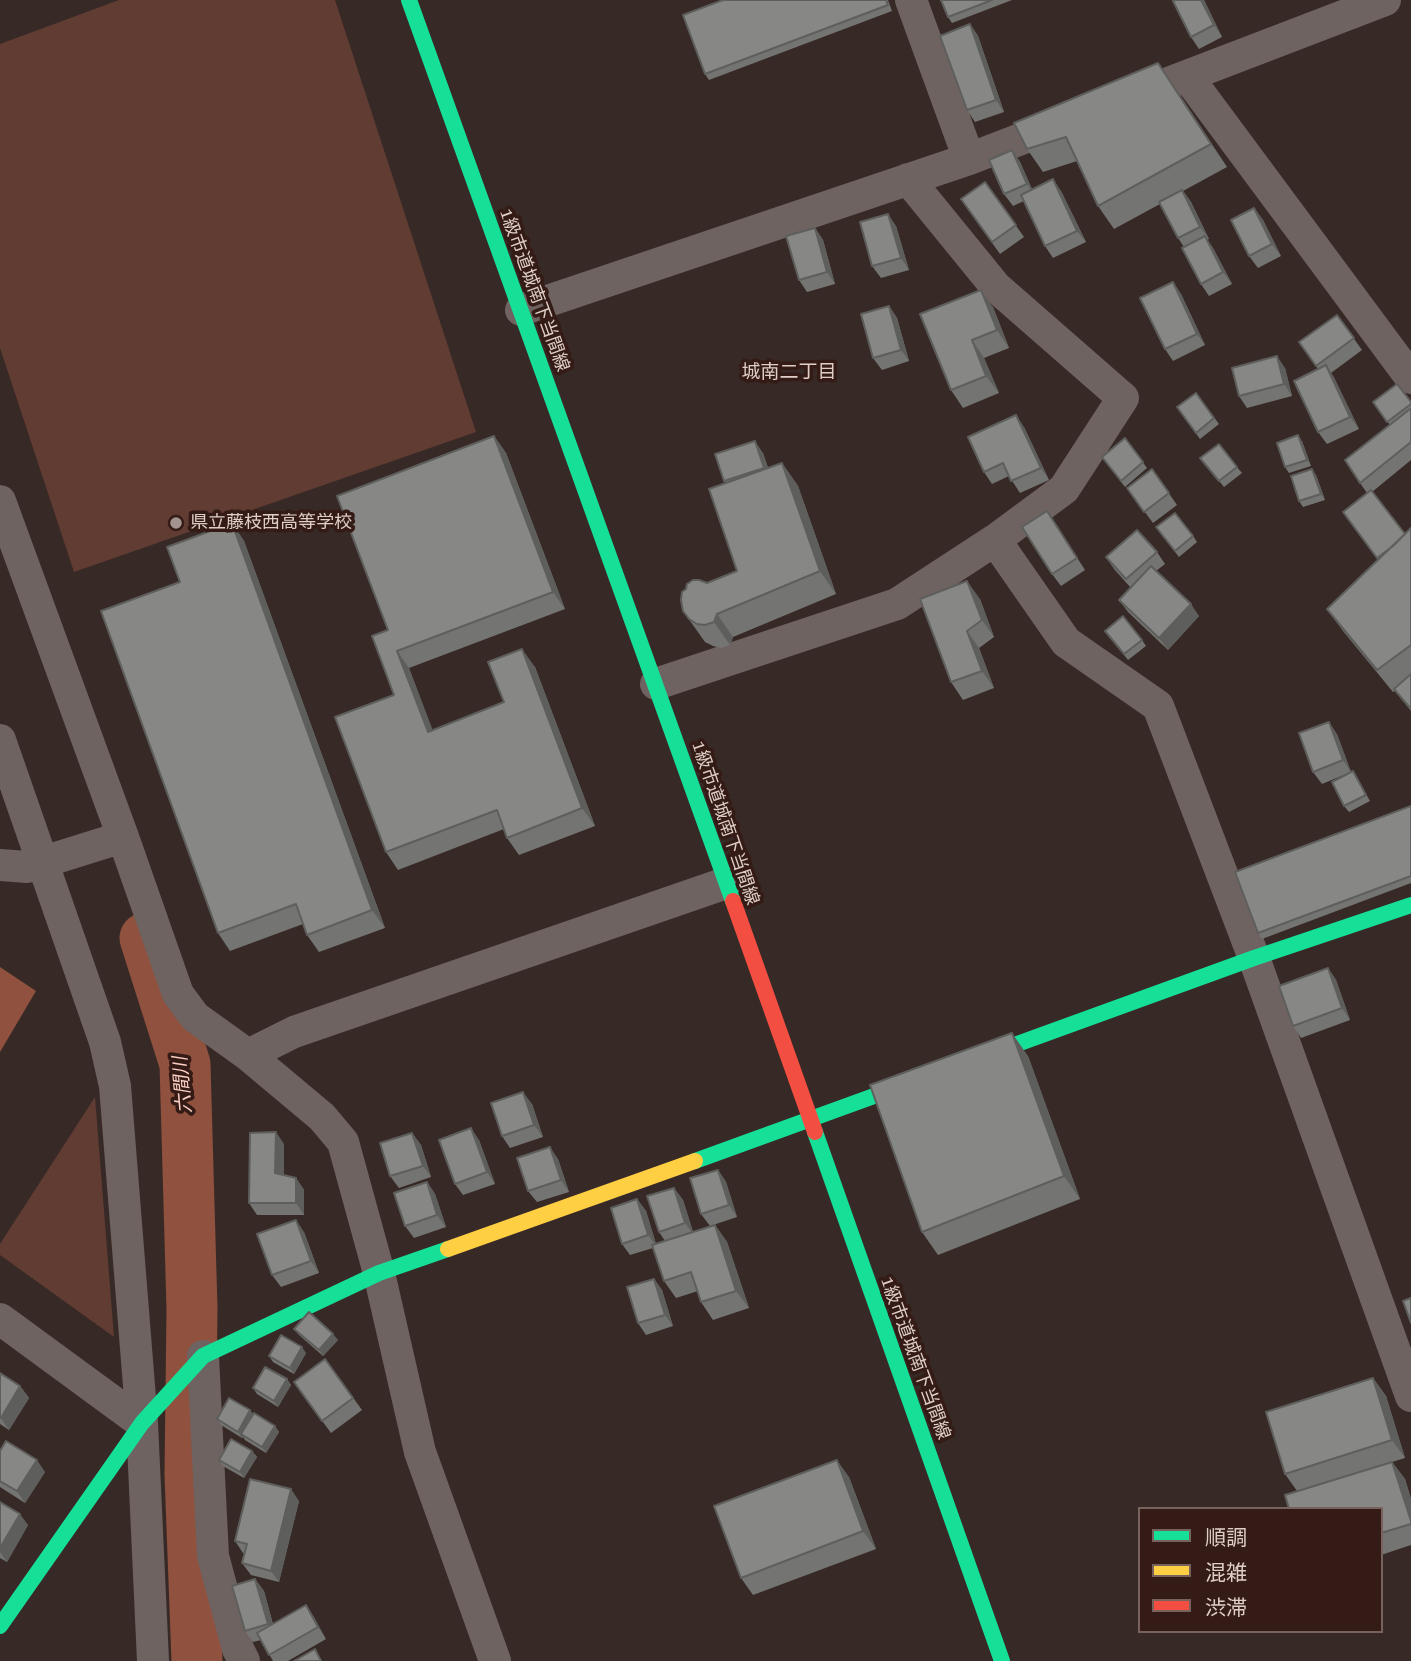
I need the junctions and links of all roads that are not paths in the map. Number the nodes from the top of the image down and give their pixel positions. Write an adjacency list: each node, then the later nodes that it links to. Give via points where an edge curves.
1 (409, 0): 7 (street, 1級市道城南下当間線)
2 (911, 0): 5 (street)
3 (1385, 0): 4 (street)
4 (1187, 76): 5 (street); 8 (street)
5 (969, 159): 6 (street)
6 (908, 179): 7 (street); 10 (street, via 996,287 1124,398 1064,489)
7 (521, 310): 11 (street, 1級市道城南下当間線)
8 (1411, 378)
9 (0, 501): 13 (street)
10 (995, 540): 11 (street, via 897,604); 18 (street, via 1066,642 1158,706)
11 (656, 684): 16 (street, 1級市道城南下当間線)
12 (0, 740): 14 (street)
13 (123, 837): 14 (street); 19 (street, via 178,994 195,1017)
14 (44, 862): 15 (street, via 27,867); 25 (street, via 105,1042 115,1086)
15 (0, 865)
16 (726, 883): 19 (street, via 294,1032); 20 (street, 1級市道城南下当間線)
17 (1411, 905): 18 (street)
18 (1254, 958): 20 (street); 24 (street)
19 (248, 1055): 21 (street, via 322,1117 343,1142)
20 (810, 1120): 21 (street); 30 (street, 1級市道城南下当間線)
21 (379, 1273): 23 (street); 29 (street, via 420,1452)
22 (0, 1319): 25 (street)
23 (203, 1356): 25 (street); 28 (street, via 213,1556)
24 (1411, 1396)
25 (142, 1423): 26 (street); 27 (street)
26 (0, 1626)
27 (153, 1661)
28 (244, 1661)
29 (495, 1661)
30 (1002, 1661)

